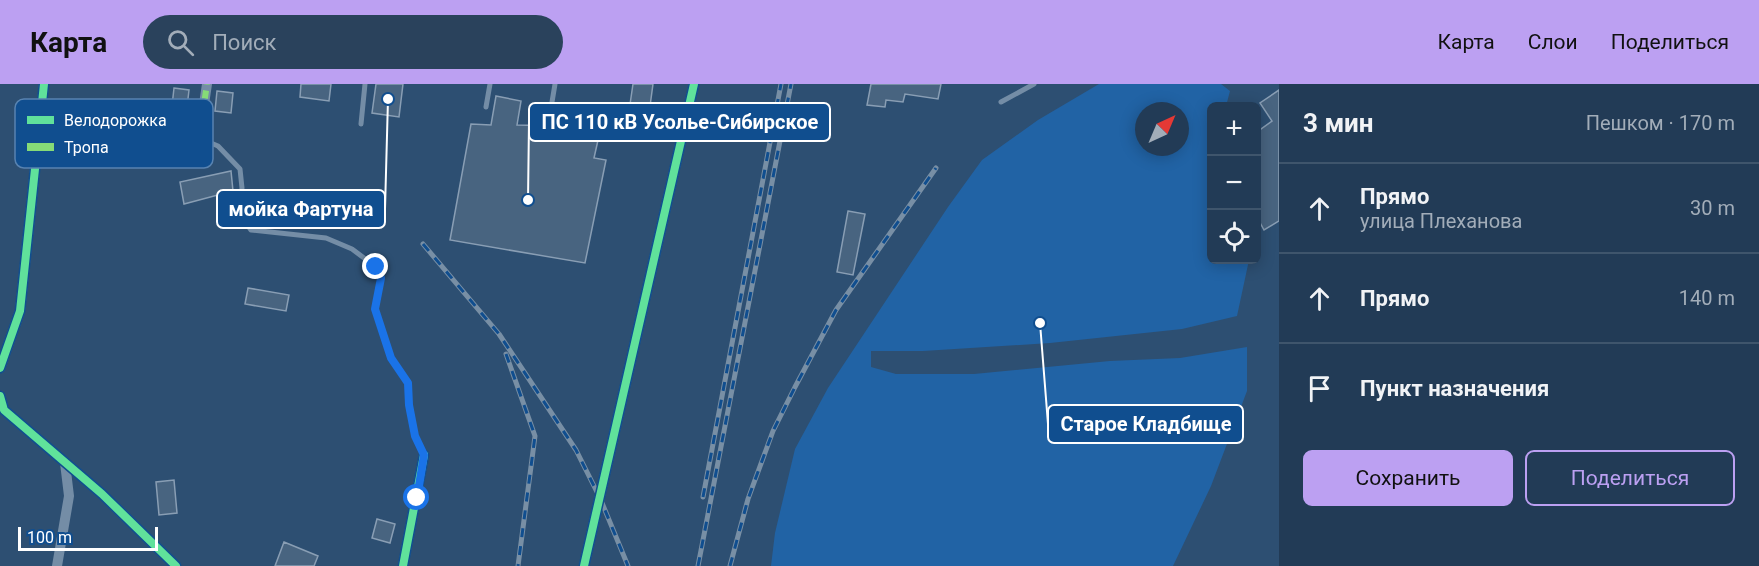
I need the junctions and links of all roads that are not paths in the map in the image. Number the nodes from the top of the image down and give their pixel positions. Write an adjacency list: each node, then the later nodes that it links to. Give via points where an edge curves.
1 (44, 84): 8 (street)
2 (207, 84): 9 (street)
3 (365, 84): 13 (lane)
4 (490, 84): 11 (lane)
5 (555, 84): 12 (lane)
6 (694, 84): 23 (street)
7 (1034, 84): 10 (lane)
8 (43, 99)
9 (205, 99)
10 (1001, 102)
11 (486, 107)
12 (550, 114)
13 (361, 123)
14 (213, 144): 18 (lane, via 240,169 239,213 251,230 326,238 352,249 376,267 381,278 375,309 391,358 408,383 415,436)
15 (36, 168): 16 (street, via 20,311)
16 (0, 368)
17 (0, 396): 19 (street, via 3,410)
18 (424, 455): 22 (street)
19 (64, 463): 20 (street, via 69,496); 21 (street)
20 (57, 566)
21 (176, 566)
22 (403, 566)
23 (585, 566)

